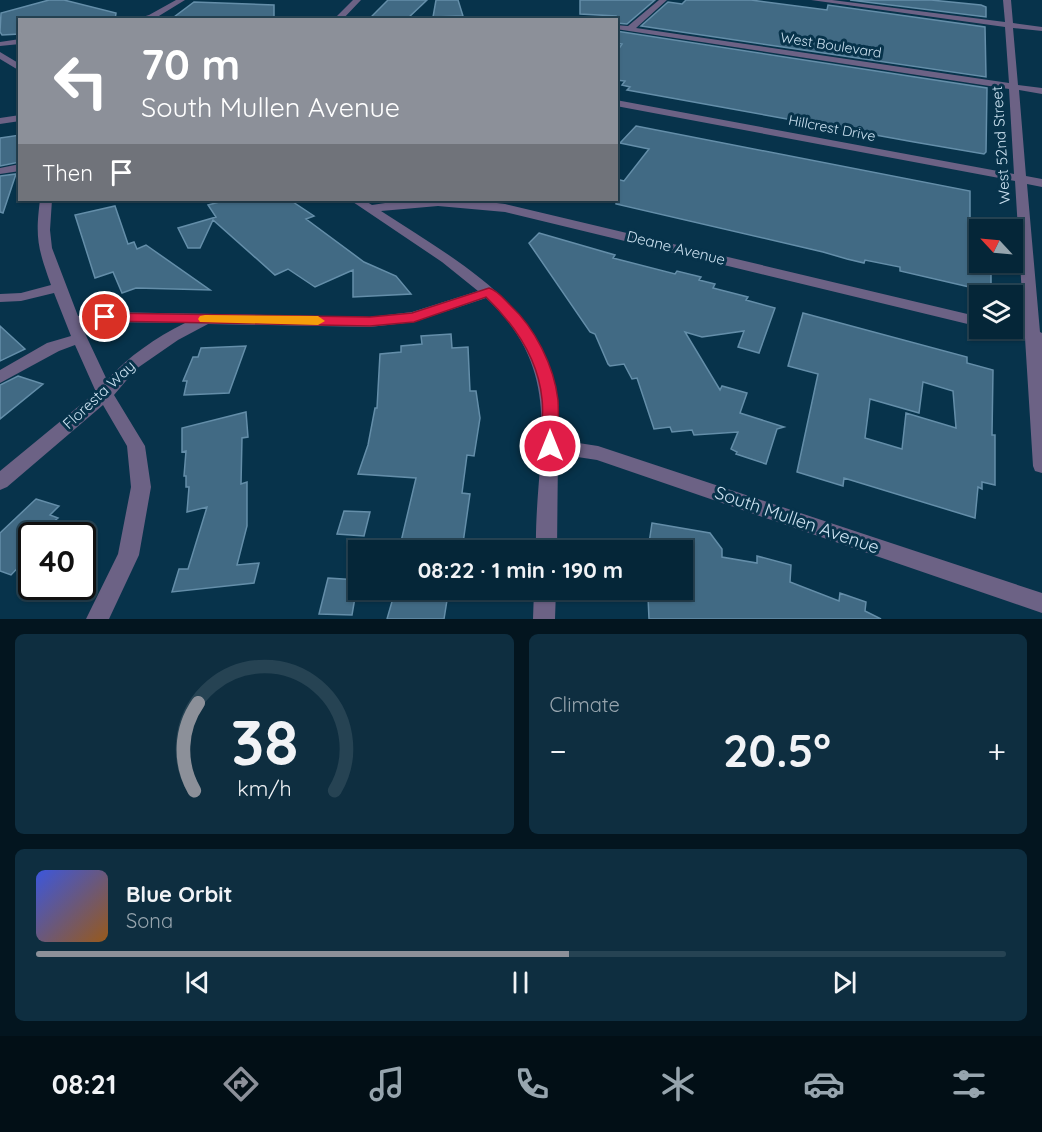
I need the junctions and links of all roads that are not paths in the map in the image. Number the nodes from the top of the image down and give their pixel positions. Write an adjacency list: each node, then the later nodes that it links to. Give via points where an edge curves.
1 (181, 0): 6 (street)
2 (357, 0): 7 (street)
3 (663, 0): 10 (street)
4 (815, 0): 8 (street)
5 (1007, 0): 8 (street, West 52nd Street)
6 (150, 18)
7 (339, 18)
8 (1009, 25): 11 (street); 16 (street, West 52nd Street)
9 (618, 27): 10 (street, West Boulevard)
10 (630, 28): 16 (street, West Boulevard)
11 (1042, 29)
12 (18, 41): 13 (street)
13 (0, 45)
14 (0, 56): 15 (street)
15 (18, 67)
16 (1013, 87): 17 (street, West Boulevard); 23 (street, West 52nd Street)
17 (1042, 91)
18 (618, 103): 23 (street, Hillcrest Drive)
19 (18, 118): 20 (street)
20 (0, 121)
21 (18, 167): 22 (street)
22 (0, 171)
23 (1020, 179): 24 (street, Hillcrest Drive); 34 (street, West 52nd Street)
24 (1042, 183)
25 (46, 201): 28 (street, via 45,248)
26 (358, 201): 27 (street)
27 (370, 209): 29 (street); 32 (street, Deane Avenue, via 403,202 459,201 505,208)
28 (59, 287): 30 (street); 33 (street)
29 (489, 292): 31 (street, via 414,317 381,321); 37 (street, via 528,336 542,365 550,399)
30 (0, 298)
31 (206, 319): 33 (street, via 105,317); 36 (street, Floresta Way, via 171,336 130,365)
32 (969, 319)
33 (76, 329): 35 (street); 36 (street)
34 (1037, 337): 38 (street, West 52nd Street)
35 (0, 377)
36 (105, 394): 39 (street, Floresta Way); 43 (street, via 136,446 141,487 128,555)
37 (550, 446): 40 (street); 42 (street, South Mullen Avenue, via 598,453)
38 (1042, 466)
39 (0, 482)
40 (546, 540)
41 (545, 600): 44 (street)
42 (1042, 603)
43 (97, 619)
44 (544, 619)

